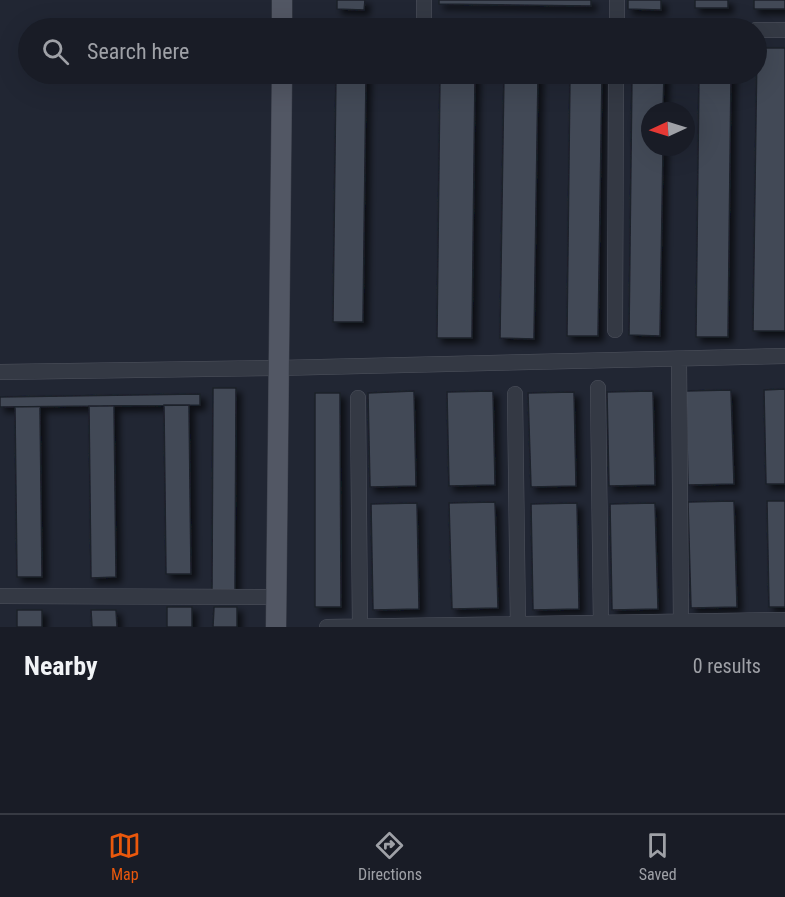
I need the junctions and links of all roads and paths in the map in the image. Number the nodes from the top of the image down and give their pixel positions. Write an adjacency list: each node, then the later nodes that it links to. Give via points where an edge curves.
1 (282, 0): 4 (main road)
2 (424, 0): 5 (street)
3 (617, 0): 6 (street)
4 (282, 18)
5 (423, 18)
6 (617, 18)
7 (767, 30): 8 (street)
8 (785, 30)
9 (282, 84): 14 (main road)
10 (616, 84): 11 (street)
11 (615, 330)
12 (785, 356): 13 (street)
13 (679, 359): 14 (street); 22 (street)
14 (279, 368): 15 (street); 20 (main road)
15 (0, 372)
16 (598, 388): 23 (street)
17 (515, 394): 24 (street)
18 (358, 398): 27 (street)
19 (0, 596): 20 (street)
20 (276, 597): 25 (main road)
21 (785, 620): 22 (street)
22 (681, 624): 23 (street)
23 (601, 625): 24 (street)
24 (518, 626): 27 (street)
25 (276, 627)
26 (327, 627): 27 (street)
27 (360, 627)

